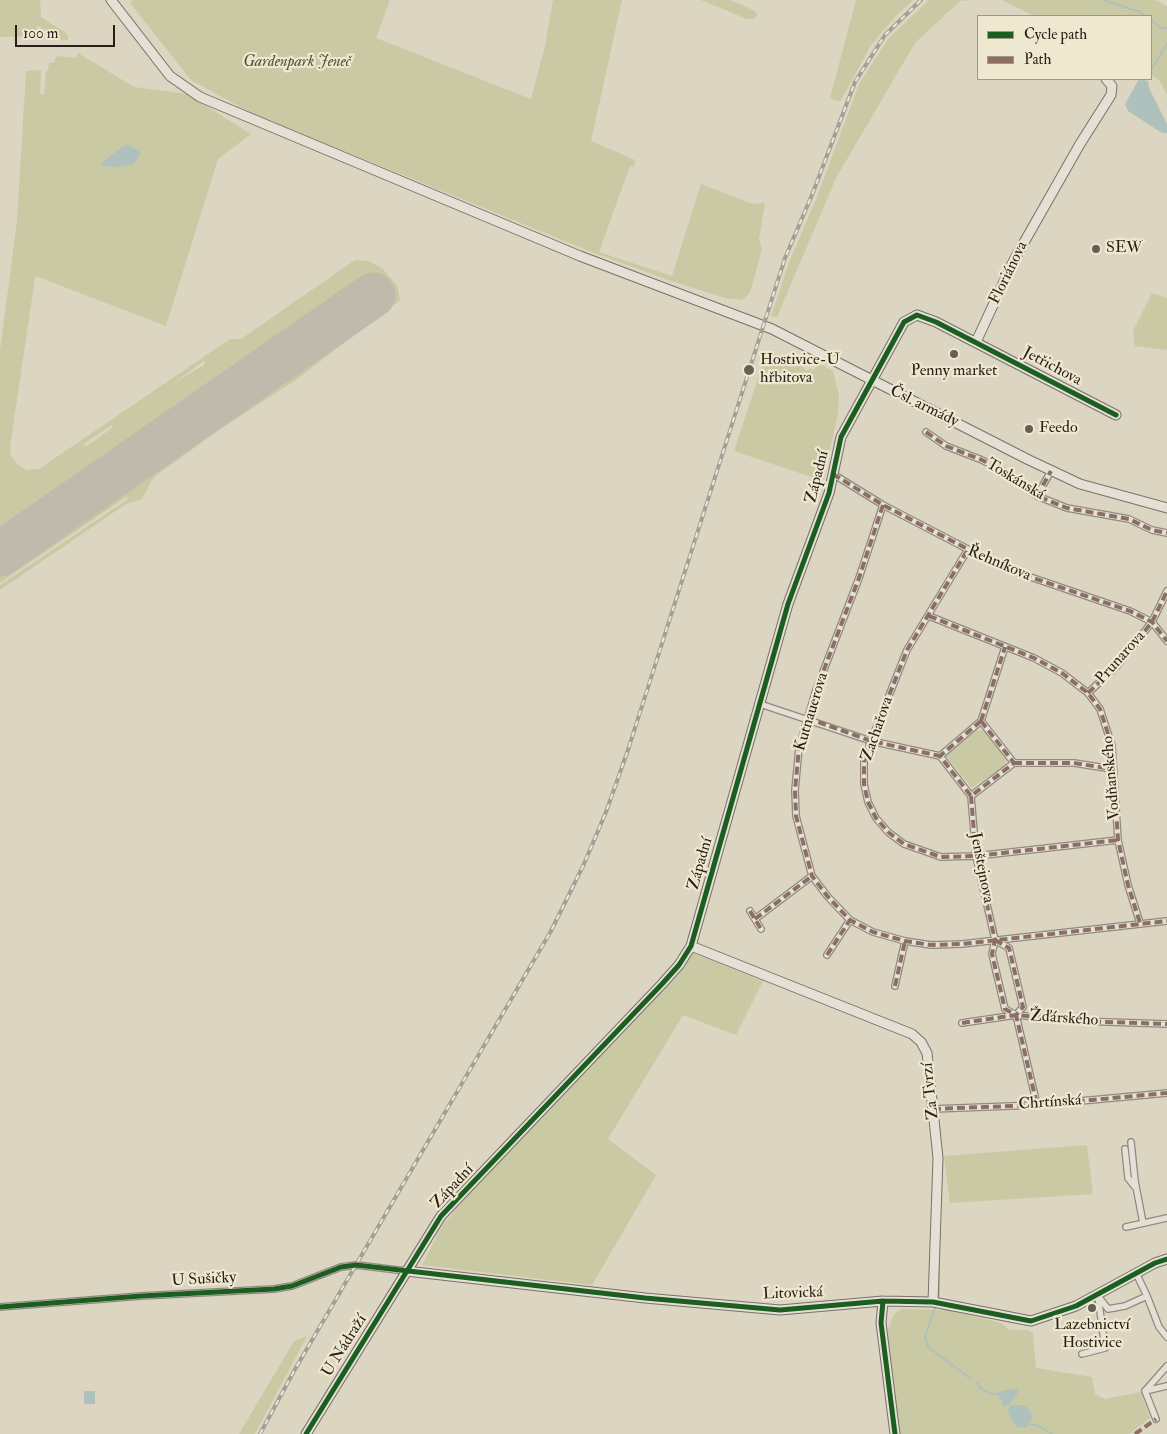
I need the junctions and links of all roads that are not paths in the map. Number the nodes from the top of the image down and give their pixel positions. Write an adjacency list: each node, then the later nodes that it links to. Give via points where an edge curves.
1 (110, 0): 4 (street, Čsl. armády, via 170,76 200,97 601,264 772,329)
2 (1107, 80): 3 (street, Floriánova, via 1112,86 1111,95 1014,260)
3 (976, 342): 4 (street, via 917,315 904,322); 5 (street, Jetřichova)
4 (872, 381): 7 (street, Čsl. armády); 8 (street, Západní, via 840,437)
5 (1116, 415)
6 (926, 432): 9 (street, Toskánská, via 946,446 1003,472)
7 (1051, 471): 9 (street); 11 (street, Čsl. armády, via 1100,492)
8 (833, 474): 10 (street, Řehníkova); 20 (street, Západní, via 788,604)
9 (1037, 496): 12 (street, Toskánská, via 1067,508 1129,519)
10 (882, 505): 13 (street, Řehníkova); 21 (street, Kutnauerova, via 859,578)
11 (1167, 508)
12 (1167, 533)
13 (967, 551): 15 (street, Zachařova); 16 (street, Řehníkova, via 1004,568 1130,611)
14 (1167, 591): 16 (street)
15 (928, 616): 18 (street, Vodňanského); 23 (street, Zachařova, via 907,650)
16 (1152, 622): 17 (street, Řehníkova); 19 (street, Prunarova, via 1117,666)
17 (1167, 641)
18 (1005, 647): 19 (street, Vodňanského, via 1062,673); 22 (street)
19 (1088, 693): 26 (street, Vodňanského, via 1107,724 1112,746)
20 (760, 704): 21 (street); 39 (street, Západní)
21 (807, 718): 23 (street); 30 (street, Kutnauerova, via 799,748 795,790 798,831)
22 (981, 721): 24 (street); 25 (street)
23 (871, 741): 24 (street); 29 (street, Zachařova, via 864,762 864,784 876,818 888,832 904,844 934,855)
24 (940, 756): 27 (street)
25 (1014, 763): 26 (street, via 1074,763); 27 (street)
26 (1112, 770): 28 (street, Vodňanského)
27 (971, 796): 29 (street, Jenštejnova)
28 (1118, 840): 29 (street, Zachařova); 35 (street, Vodňanského)
29 (976, 856): 37 (street, Jenštejnova)
30 (812, 876): 32 (street); 33 (street, Kutnauerova)
31 (750, 911): 32 (street)
32 (755, 919): 36 (street)
33 (850, 920): 38 (street, Kutnauerova, via 873,932); 40 (street)
34 (1167, 921): 35 (street, Kutnauerova)
35 (1140, 923): 37 (street, Kutnauerova)
36 (761, 928)
37 (995, 940): 38 (street, Kutnauerova, via 931,945); 42 (street, Jenštejnova, via 992,954 1006,1009); 42 (street, Jenštejnova, via 1009,948 1023,1007)
38 (905, 941): 41 (street)
39 (691, 946): 47 (street, Za Tvrzí, via 912,1034 926,1053); 55 (street, Západní, via 662,984 441,1216)
40 (827, 955)
41 (895, 986)
42 (1016, 1015): 43 (street, Žďárského); 44 (street, Žďárského); 46 (street, Jenštejnova)
43 (962, 1023)
44 (1167, 1024)
45 (1167, 1093): 46 (street, Chrtínská)
46 (1037, 1105): 47 (street, Chrtínská)
47 (933, 1108): 60 (street, Za Tvrzí, via 938,1158)
48 (1131, 1142): 50 (street)
49 (1125, 1149): 50 (street, via 1128,1178)
50 (1136, 1189): 52 (street)
51 (1167, 1218): 52 (street)
52 (1143, 1223): 53 (street)
53 (1126, 1227)
54 (1167, 1259): 56 (street, Litovická)
55 (406, 1271): 59 (street, Litovická, via 780,1310); 61 (street, U Sušičky, via 356,1265 274,1289); 68 (street, U Nádraží)
56 (1137, 1274): 57 (street, Litovická); 58 (street)
57 (1098, 1296): 58 (street, via 1108,1309 1126,1306); 60 (street, Litovická, via 1031,1321); 63 (street, via 1105,1348)
58 (1147, 1296): 62 (street)
59 (883, 1301): 60 (street, Litovická); 69 (street, via 881,1324)
60 (934, 1302)
61 (0, 1307)
62 (1167, 1337)
63 (1082, 1354)
64 (1167, 1366): 66 (street)
65 (1167, 1386): 66 (street)
66 (1145, 1391): 67 (street)
67 (1156, 1418)
68 (306, 1434)
69 (895, 1434)

